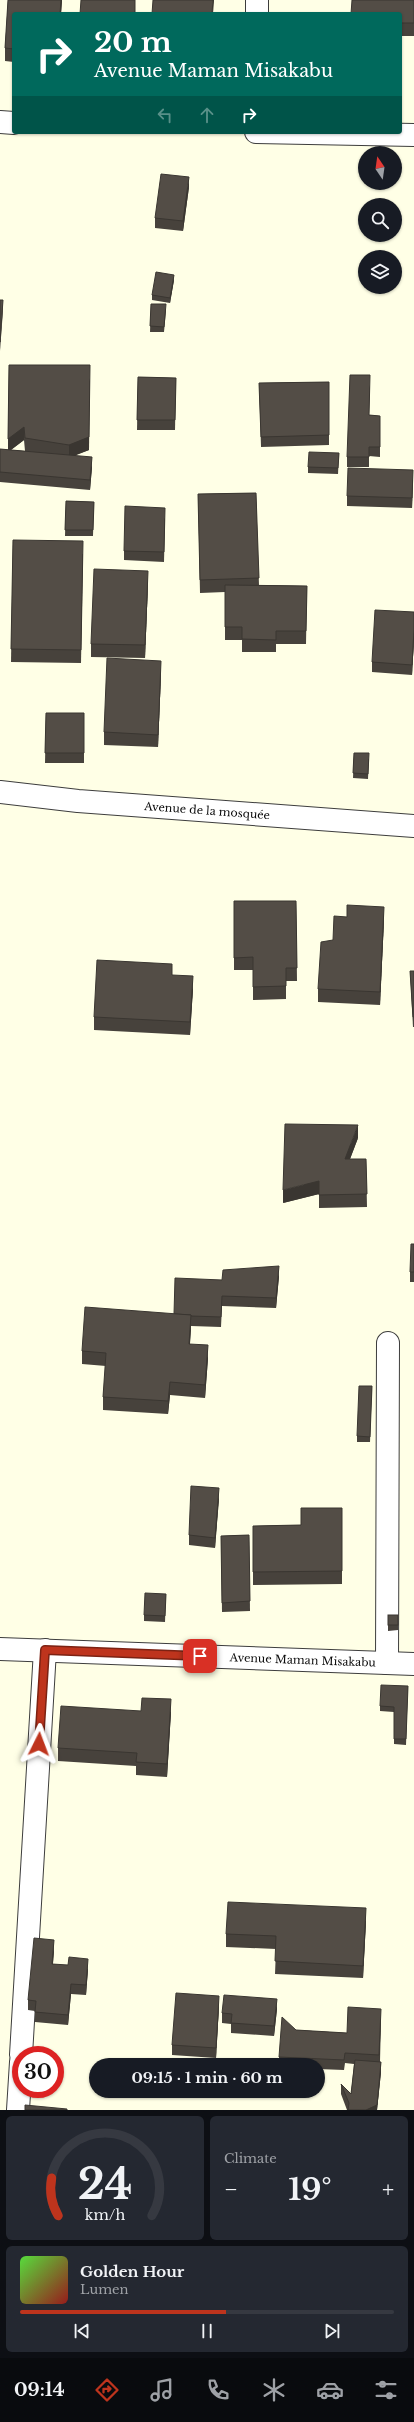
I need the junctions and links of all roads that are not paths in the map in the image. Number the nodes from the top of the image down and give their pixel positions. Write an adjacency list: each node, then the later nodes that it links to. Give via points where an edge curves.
1 (257, 0): 2 (street)
2 (257, 12)
3 (0, 122): 4 (street)
4 (12, 123)
5 (335, 134): 6 (street)
6 (414, 136)
7 (0, 792): 8 (street, Avenue de la mosquée, via 78,801)
8 (414, 826)
9 (388, 1343): 12 (street)
10 (0, 1649): 11 (street, Avenue Maman Misakabu)
11 (45, 1650): 12 (street, Avenue Maman Misakabu); 14 (street)
12 (387, 1663): 13 (street, Avenue Maman Misakabu)
13 (414, 1664)
14 (22, 2046)
15 (19, 2098): 16 (street)
16 (18, 2110)

